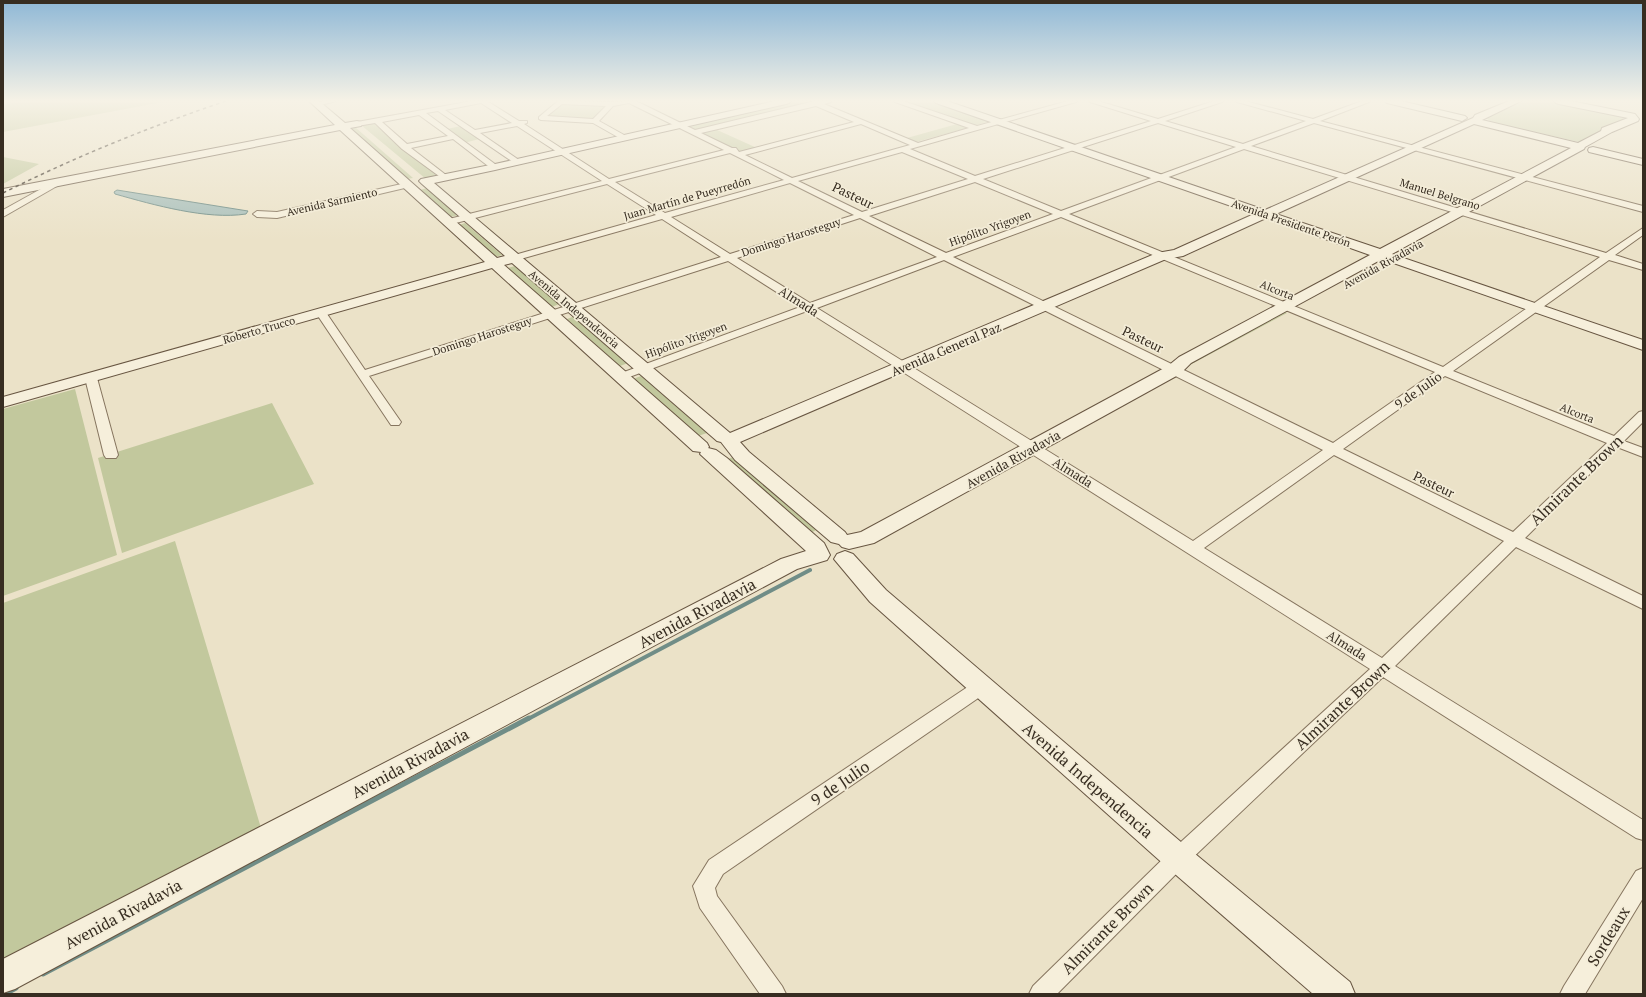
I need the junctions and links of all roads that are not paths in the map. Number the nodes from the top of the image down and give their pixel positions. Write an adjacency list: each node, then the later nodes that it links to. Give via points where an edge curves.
1 (405, 147): 28 (street)
2 (237, 148): 33 (main road)
3 (370, 148): 34 (main road, Avenida Independencia)
4 (469, 148): 26 (street)
5 (495, 148): 24 (street)
6 (557, 148): 21 (street, Almada)
7 (572, 148): 21 (main road, Avenida Sarmiento)
8 (727, 148): 22 (street, Pasteur)
9 (755, 148): 22 (street)
10 (906, 148): 20 (street, Juan Martín de Pueyrredón)
11 (1071, 148): 29 (street, Domingo Harosteguy)
12 (1074, 148): 30 (main road, Avenida Presidente Perón)
13 (1243, 148): 30 (street, Hipólito Yrigoyen)
14 (1246, 148): 27 (street, Manuel Belgrano)
15 (1410, 148): 27 (main road, Avenida General Paz)
16 (1413, 148): 31 (street)
17 (1586, 148): 31 (main road, Avenida Rivadavia)
18 (1589, 148): 25 (main road)
19 (1590, 148): 23 (main road)
20 (902, 149): 29 (street, Alcorta); 32 (street, Juan Martín de Pueyrredón)
21 (561, 150): 24 (main road, Avenida Sarmiento); 35 (street, Almada)
22 (736, 152): 32 (street, Pasteur); 35 (street)
23 (1643, 158)
24 (514, 161): 26 (main road, Avenida Sarmiento)
25 (1643, 162)
26 (494, 166): 28 (main road, Avenida Sarmiento)
27 (1343, 176): 38 (main road, Avenida General Paz); 42 (street, Manuel Belgrano)
28 (443, 177): 34 (main road, Avenida Sarmiento)
29 (975, 178): 41 (street, Alcorta); 43 (street, Domingo Harosteguy)
30 (1160, 178): 38 (main road, Avenida Presidente Perón); 41 (street, Hipólito Yrigoyen)
31 (1531, 179): 37 (street); 42 (main road, Avenida Rivadavia)
32 (791, 180): 43 (street, Pasteur); 44 (street, Juan Martín de Pueyrredón)
33 (60, 182): 36 (main road); 39 (street)
34 (416, 182): 40 (street, Avenida Sarmiento, via 277,215); 45 (main road, Avenida Independencia); 46 (main road, Avenida Independencia)
35 (609, 182): 44 (street, Almada); 45 (street)
36 (3, 193)
37 (1643, 209)
38 (1262, 213): 48 (main road, Avenida General Paz, via 1178,253); 49 (main road, Avenida Presidente Perón)
39 (3, 214)
40 (257, 214)
41 (1061, 214): 48 (street, Alcorta); 52 (street, Hipólito Yrigoyen)
42 (1467, 214): 49 (main road, Avenida Rivadavia); 50 (street, Manuel Belgrano)
43 (861, 215): 51 (street, Domingo Harosteguy); 52 (street, Pasteur)
44 (664, 216): 51 (street, Almada); 53 (street, Juan Martín de Pueyrredón)
45 (466, 217): 46 (street); 53 (main road, Avenida Independencia)
46 (448, 222): 54 (main road, Avenida Independencia)
47 (1643, 231): 50 (street, 9 de Julio)
48 (1162, 256): 56 (main road, Avenida General Paz); 60 (street, Alcorta)
49 (1388, 256): 59 (main road, Avenida Presidente Perón); 60 (main road, Avenida Rivadavia)
50 (1607, 256): 55 (street, Manuel Belgrano); 59 (street, 9 de Julio)
51 (729, 257): 57 (street, Domingo Harosteguy); 58 (street, Almada)
52 (945, 257): 56 (street, Pasteur); 58 (street, Hipólito Yrigoyen)
53 (514, 258): 54 (main road, Roberto Trucco); 57 (main road, Avenida Independencia)
54 (494, 264): 61 (main road, Roberto Trucco); 62 (main road, Avenida Independencia)
55 (1643, 267)
56 (1045, 306): 64 (main road, Avenida General Paz); 66 (street, Pasteur)
57 (572, 307): 62 (street, Domingo Harosteguy); 65 (main road, Avenida Independencia)
58 (809, 307): 64 (street, Almada); 65 (street, Hipólito Yrigoyen)
59 (1534, 307): 63 (main road, Avenida Presidente Perón); 67 (street, 9 de Julio)
60 (1291, 308): 66 (main road, Avenida Rivadavia, via 1198,365); 67 (street, Alcorta)
61 (321, 313): 68 (street); 70 (main road, Roberto Trucco)
62 (550, 314): 68 (street, Domingo Harosteguy); 69 (main road, Avenida Independencia)
63 (1643, 345)
64 (904, 367): 74 (main road, Avenida General Paz); 76 (street, Almada)
65 (644, 368): 69 (street, Hipólito Yrigoyen); 74 (main road, Avenida Independencia)
66 (1174, 370): 76 (main road, Avenida Rivadavia); 77 (street, Pasteur)
67 (1444, 371): 75 (street, Alcorta); 77 (street, 9 de Julio)
68 (363, 374): 73 (street)
69 (620, 377): 78 (main road, Avenida Independencia)
70 (91, 378): 71 (main road, Roberto Trucco); 80 (street)
71 (3, 402)
72 (1643, 415): 75 (street, Almirante Brown)
73 (395, 422)
74 (728, 440): 78 (main road, Avenida General Paz, via 709,437 702,441); 82 (main road, Avenida Independencia)
75 (1616, 442): 79 (street, Alcorta); 81 (street, Almirante Brown)
76 (1035, 448): 82 (main road, Avenida Rivadavia, via 867,538); 83 (street, Almada)
77 (1333, 449): 81 (street, Pasteur); 83 (street, 9 de Julio)
78 (704, 450): 82 (main road, Avenida Independencia)
79 (1643, 453)
80 (110, 455)
81 (1515, 540): 84 (street, Pasteur); 85 (street, Almirante Brown)
82 (833, 548): 86 (main road, Avenida Independencia, via 878,596); 90 (main road, Avenida Rivadavia, via 789,564)
83 (1193, 548): 85 (street, Almada)
84 (1643, 603)
85 (1383, 667): 87 (street, Almada); 88 (street, Almirante Brown)
86 (981, 687): 88 (main road, Avenida Independencia); 91 (street, 9 de Julio, via 716,867 704,886 708,901)
87 (1643, 831)
88 (1178, 858): 92 (street, Almirante Brown); 93 (main road, Avenida Independencia)
89 (1643, 878): 94 (street, Sordeaux)
90 (3, 977)
91 (774, 994)
92 (1041, 994)
93 (1338, 994)
94 (1572, 994)

